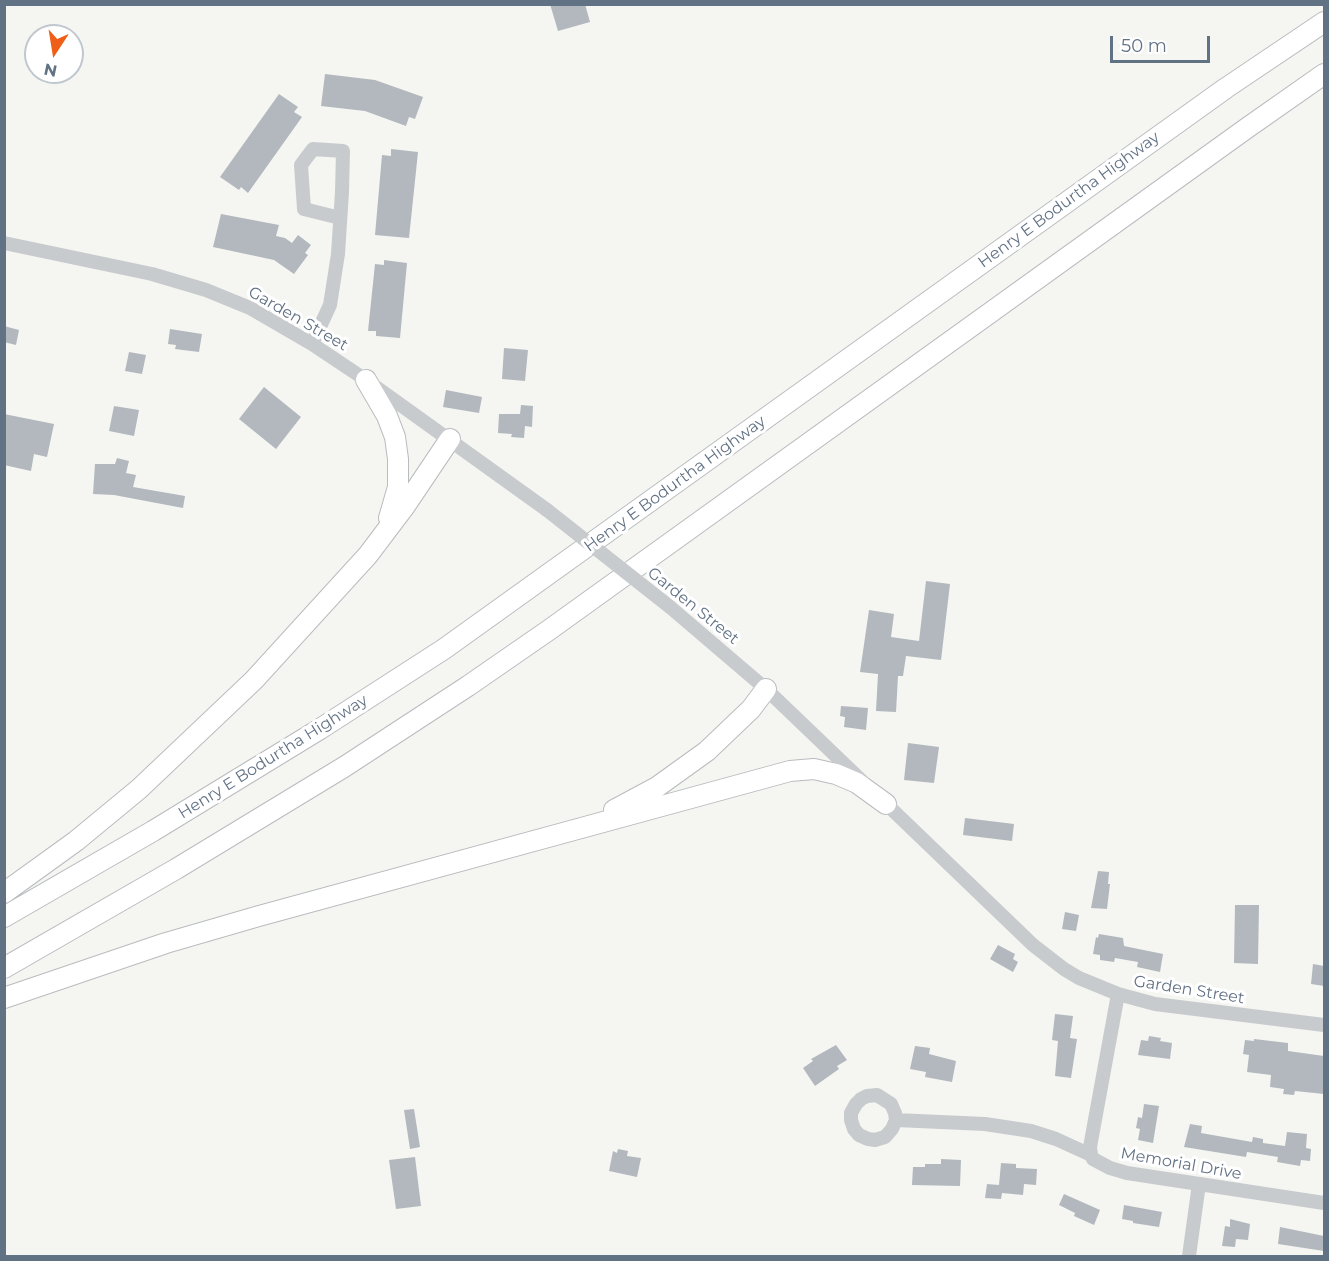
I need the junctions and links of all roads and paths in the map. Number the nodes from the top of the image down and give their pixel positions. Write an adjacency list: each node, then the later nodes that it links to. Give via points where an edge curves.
1 (1324, 22): 13 (highway, Henry E Bodurtha Highway, via 1226,88 444,649 225,788)
2 (1324, 74): 14 (highway, via 468,686 176,869)
3 (340, 218): 3 (street, via 343,151 313,149 301,165 304,209); 5 (street, via 330,305)
4 (4, 243): 5 (street, Garden Street, via 181,282 250,308)
5 (312, 344): 6 (street, Garden Street)
6 (366, 380): 7 (street, Garden Street); 8 (highway, via 392,427 398,473 392,512)
7 (450, 439): 8 (highway); 9 (street, Garden Street, bridge, via 670,607)
8 (368, 555): 12 (highway, via 254,680 175,756 96,825)
9 (766, 689): 10 (street, Garden Street); 11 (highway, via 725,735 672,777 606,814)
10 (886, 804): 11 (highway, via 847,778 803,769); 15 (street, Garden Street, via 1050,958 1079,978)
11 (542, 838): 16 (highway, via 221,927)
12 (4, 893)
13 (4, 917)
14 (4, 968)
15 (1118, 994): 17 (street, Garden Street, via 1155,1004); 19 (street)
16 (4, 998)
17 (1324, 1025)
18 (896, 1120): 19 (street, Memorial Drive, via 1017,1128 1056,1139)
19 (1091, 1155): 20 (street, Memorial Drive, via 1101,1164 1127,1173)
20 (1199, 1184): 21 (street, Memorial Drive); 22 (street)
21 (1324, 1203)
22 (1189, 1257)

